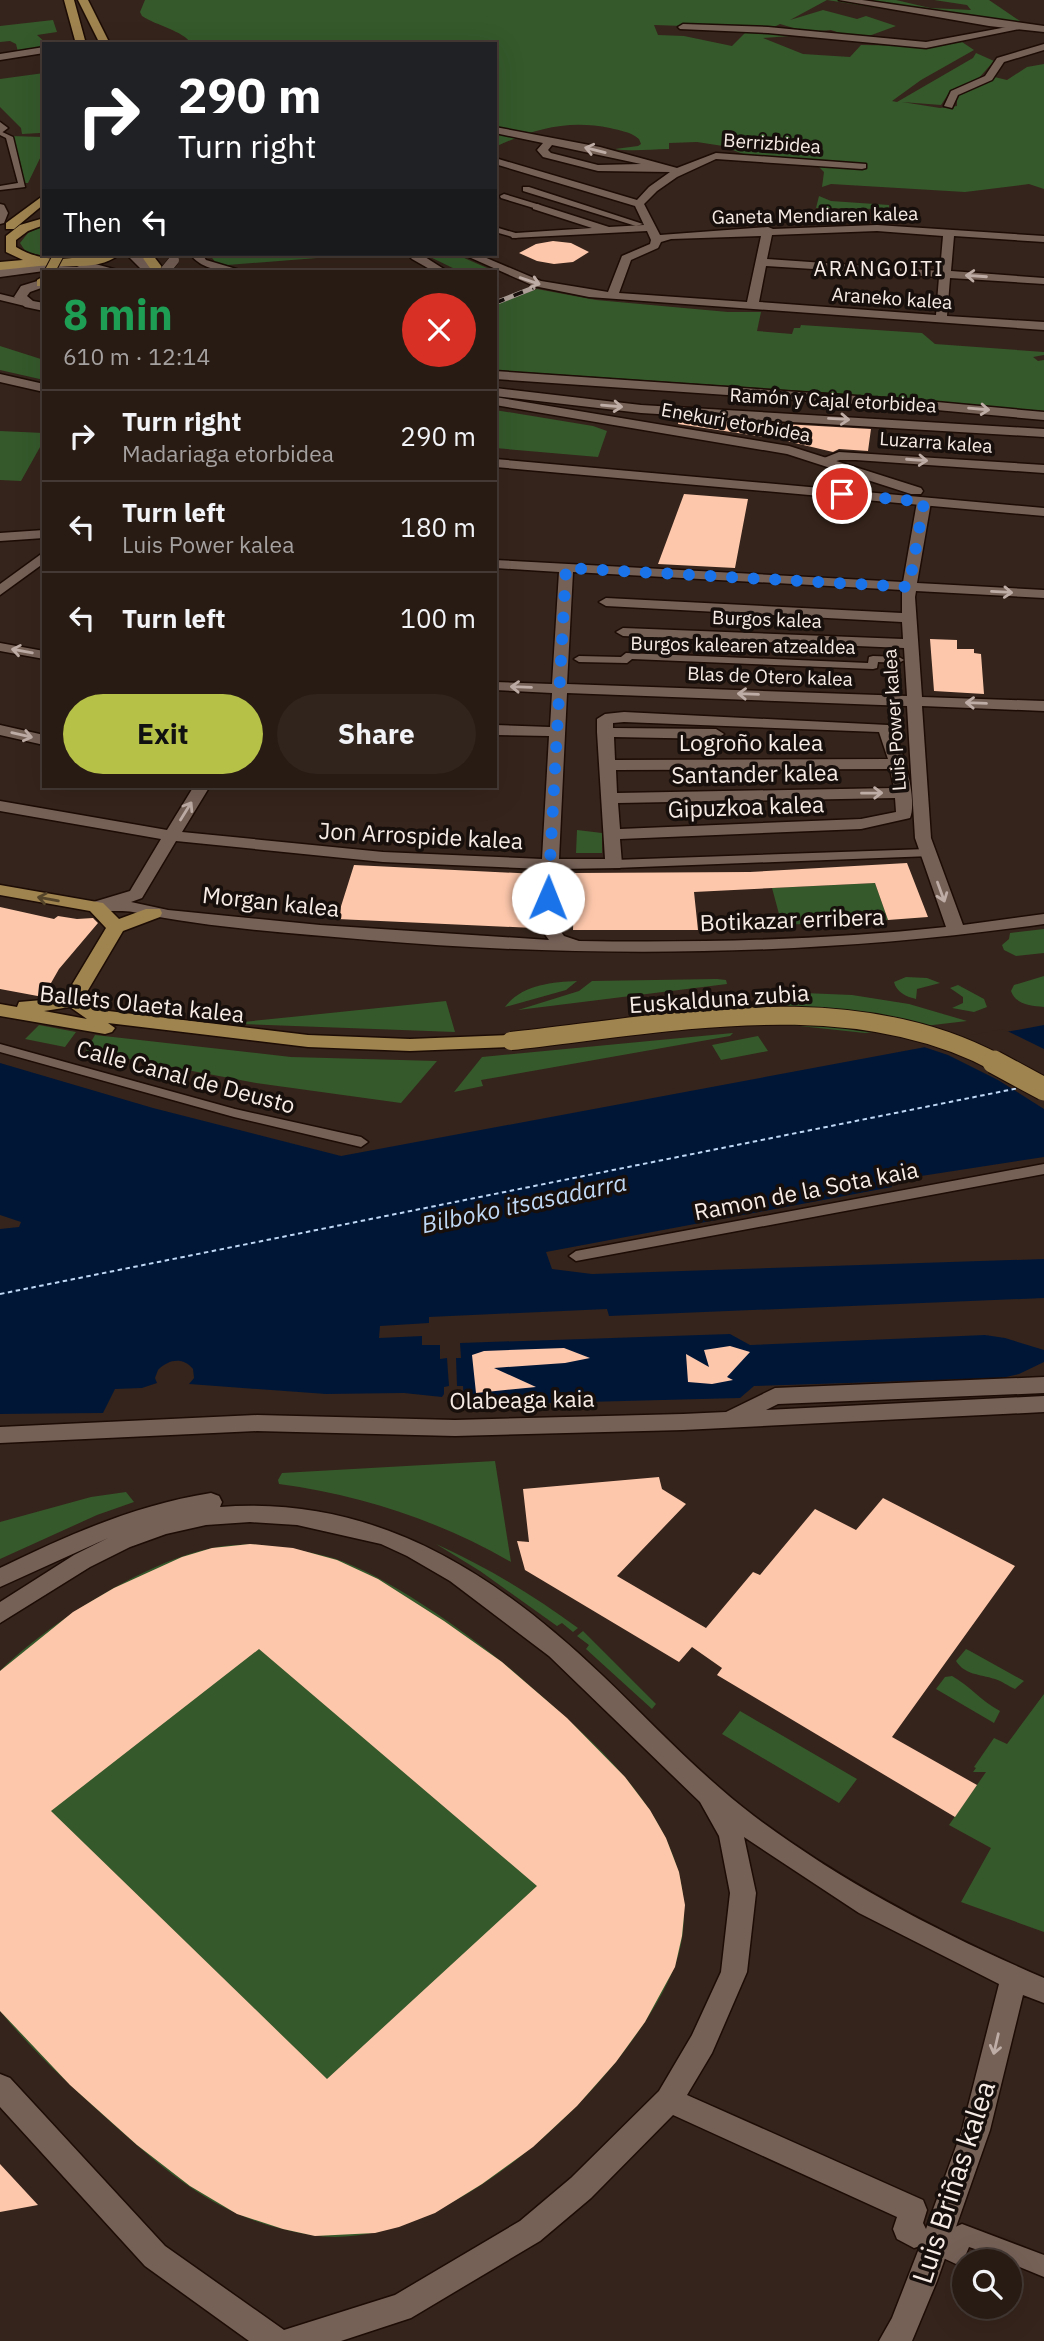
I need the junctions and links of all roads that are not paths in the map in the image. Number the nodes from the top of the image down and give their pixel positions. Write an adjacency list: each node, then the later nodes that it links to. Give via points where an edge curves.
1 (844, 0): 4 (main road)
2 (76, 1): 6 (main road); 7 (main road); 8 (main road)
3 (683, 27): 4 (street, via 823,34 916,45)
4 (1024, 27): 5 (main road)
5 (1043, 29)
6 (83, 42)
7 (97, 42)
8 (104, 42)
9 (1044, 47): 12 (street, via 1000,60 989,78 954,93)
10 (42, 50): 11 (street)
11 (0, 57)
12 (949, 106)
13 (1, 129): 20 (street, via 9,137 22,184)
14 (497, 130): 15 (street)
15 (550, 142): 18 (street, one-way to 15); 18 (street, via 543,148 547,155 598,168)
16 (497, 162): 22 (street)
17 (862, 166): 19 (street, Berrizbidea, via 722,155)
18 (661, 167): 19 (street)
19 (681, 172): 23 (street, Berrizbidea)
20 (0, 188)
21 (526, 189): 31 (street)
22 (601, 192): 23 (street, Berrizbidea); 26 (street)
23 (646, 192): 26 (street, Berrizbidea)
24 (504, 196): 28 (street)
25 (42, 200): 38 (main road)
26 (639, 204): 36 (street)
27 (0, 207): 29 (street)
28 (537, 207): 33 (street)
29 (0, 220)
30 (41, 220): 38 (main road)
31 (639, 225)
32 (497, 230): 37 (street)
33 (608, 230): 36 (street); 37 (street)
34 (768, 230): 35 (street, Ganeta Mendiaren kalea); 36 (street, Ganeta Mendiaren kalea); 46 (street)
35 (949, 232): 39 (street, Ganeta Mendiaren kalea); 56 (street)
36 (654, 233): 61 (street, via 654,246 626,258)
37 (516, 236)
38 (3, 238): 49 (main road, via 16,253)
39 (1044, 239)
40 (107, 256): 48 (main road)
41 (134, 256): 51 (main road)
42 (147, 256): 52 (main road)
43 (198, 256): 53 (street, via 202,262)
44 (418, 256): 54 (street)
45 (473, 256): 61 (street, Araneko kalea, one-way to 61, via 538,284)
46 (761, 261): 56 (street); 63 (street)
47 (0, 266): 49 (main road)
48 (74, 266): 49 (main road); 50 (main road); 55 (main road)
49 (48, 267)
50 (107, 270)
51 (149, 270)
52 (160, 270)
53 (233, 270)
54 (439, 270)
55 (0, 273)
56 (944, 274): 57 (street, one-way to 56); 65 (street)
57 (1044, 281)
58 (42, 282): 60 (main road)
59 (0, 289): 60 (street)
60 (25, 289): 64 (main road, via 20,297)
61 (612, 296): 63 (street, Araneko kalea)
62 (0, 297): 64 (street)
63 (752, 306): 65 (street, Araneko kalea)
64 (37, 307)
65 (941, 319): 66 (street, Araneko kalea)
66 (1044, 326)
67 (497, 374): 73 (street, one-way to 73)
68 (0, 381): 69 (main road)
69 (42, 391)
70 (497, 392): 74 (street, Ramón y Cajal etorbidea, one-way to 74, via 610,406)
71 (497, 403): 75 (main road, Enekuri etorbidea, via 789,450)
72 (497, 403): 79 (main road, Enekuri etorbidea, via 797,457 840,473)
73 (1036, 413)
74 (1044, 433)
75 (825, 460): 78 (street, Luzarra kalea, one-way to 78, via 866,457); 82 (main road, Enekuri etorbidea, via 916,491)
76 (497, 462): 79 (main road)
77 (497, 462): 80 (main road)
78 (1044, 469)
79 (847, 489): 80 (main road); 82 (main road)
80 (868, 496): 81 (main road)
81 (924, 502): 84 (main road); 90 (street, Luis Power kalea)
82 (1008, 503): 83 (main road)
83 (1044, 506)
84 (1044, 512)
85 (42, 534): 86 (street)
86 (0, 537)
87 (42, 558): 91 (street)
88 (497, 564): 89 (street)
89 (566, 568): 90 (street); 102 (street)
90 (909, 587): 92 (street, one-way to 92); 94 (street, Luis Power kalea)
91 (0, 591)
92 (1044, 594)
93 (606, 602): 94 (street)
94 (909, 618): 96 (street, Luis Power kalea)
95 (623, 632): 96 (street, Burgos kalea)
96 (910, 644): 103 (street, Luis Power kalea)
97 (0, 647): 98 (street, one-way to 97)
98 (42, 655)
99 (579, 659): 100 (street, Burgos kalearen atzealdea, via 627,660 626,656 873,666 873,659)
100 (899, 660)
101 (497, 685): 102 (street, Blas de Otero kalea, one-way to 101)
102 (558, 688): 103 (street, Blas de Otero kalea, one-way to 102); 107 (street)
103 (914, 701): 104 (street, Blas de Otero kalea, one-way to 103); 117 (street, Luis Power kalea)
104 (1044, 706)
105 (0, 730): 108 (street, one-way to 108)
106 (497, 730): 107 (street)
107 (557, 732): 118 (street)
108 (42, 740)
109 (896, 764): 110 (street, Logroño kalea); 110 (street, via 891,736 883,727 615,717 605,719); 112 (street)
110 (607, 765): 113 (street)
111 (201, 788): 116 (street, one-way to 111)
112 (903, 793): 113 (street, Santander kalea, one-way to 112); 115 (street, Gipuzkoa kalea, via 904,815 861,824)
113 (608, 798): 115 (street)
114 (0, 806): 116 (street, Jon Arrospide kalea)
115 (612, 834): 119 (street)
116 (170, 836): 118 (street, Jon Arrospide kalea, via 356,856); 121 (street)
117 (927, 853): 119 (street, Jon Arrospide kalea); 125 (street, Luis Power kalea, one-way to 125)
118 (549, 864): 119 (street, Jon Arrospide kalea); 127 (street, via 547,925 558,940)
119 (614, 864)
120 (0, 890): 122 (main road, Morgan kalea, one-way to 120)
121 (144, 905): 122 (street, Morgan kalea); 124 (main road); 126 (street, Morgan kalea, via 290,929)
122 (101, 906): 124 (main road)
123 (1044, 919): 125 (street, Botikazar erribera)
124 (116, 927): 128 (main road)
125 (956, 932): 127 (street, Botikazar erribera, via 791,943)
126 (541, 945): 127 (street, Botikazar erribera)
127 (587, 946)
128 (74, 997): 129 (main road, Ballets Olaeta kalea, via 45,1006); 131 (main road, Ballets Olaeta kalea, via 79,1006 95,1015)
129 (0, 1001)
130 (0, 1010): 131 (main road, Ballets Olaeta kalea, via 160,1034)
131 (278, 1038): 132 (main road, Ballets Olaeta kalea, via 354,1044)
132 (510, 1041): 134 (main road, Euskalduna zubia, bridge, via 771,1015 842,1017 944,1040 1010,1068)
133 (0, 1048): 135 (street, Calle Canal de Deusto, via 234,1113)
134 (1044, 1089)
135 (361, 1142)
136 (1044, 1169): 137 (street, Ramon de la Sota kaia)
137 (576, 1256)
138 (1044, 1385): 140 (street, via 775,1396)
139 (1044, 1404): 140 (street, Olabeaga kaia)
140 (726, 1419): 141 (street, Olabeaga kaia, via 455,1428 257,1423)
141 (0, 1435)
142 (393, 1540): 143 (street, via 306,1505 237,1499 175,1507 114,1524); 144 (street, via 310,1517 263,1512 177,1521 91,1554); 145 (street, via 470,1584 557,1650)
143 (0, 1578)
144 (0, 1614)
145 (706, 1792): 146 (street, via 783,1851 886,1916); 149 (street, via 731,1834 743,1893 734,1972 702,2044)
146 (1014, 1978): 147 (street); 155 (street, Luis Briñas kalea, one-way to 155, via 976,2130 922,2281)
147 (1044, 1991)
148 (0, 2087): 153 (street, via 155,2256)
149 (669, 2100): 150 (street, via 913,2210 907,2230); 154 (street, via 581,2188 530,2231 401,2308)
150 (914, 2234)
151 (948, 2250): 152 (street, via 956,2254 962,2234)
152 (1044, 2266)
153 (274, 2341)
154 (293, 2341)
155 (894, 2341)

